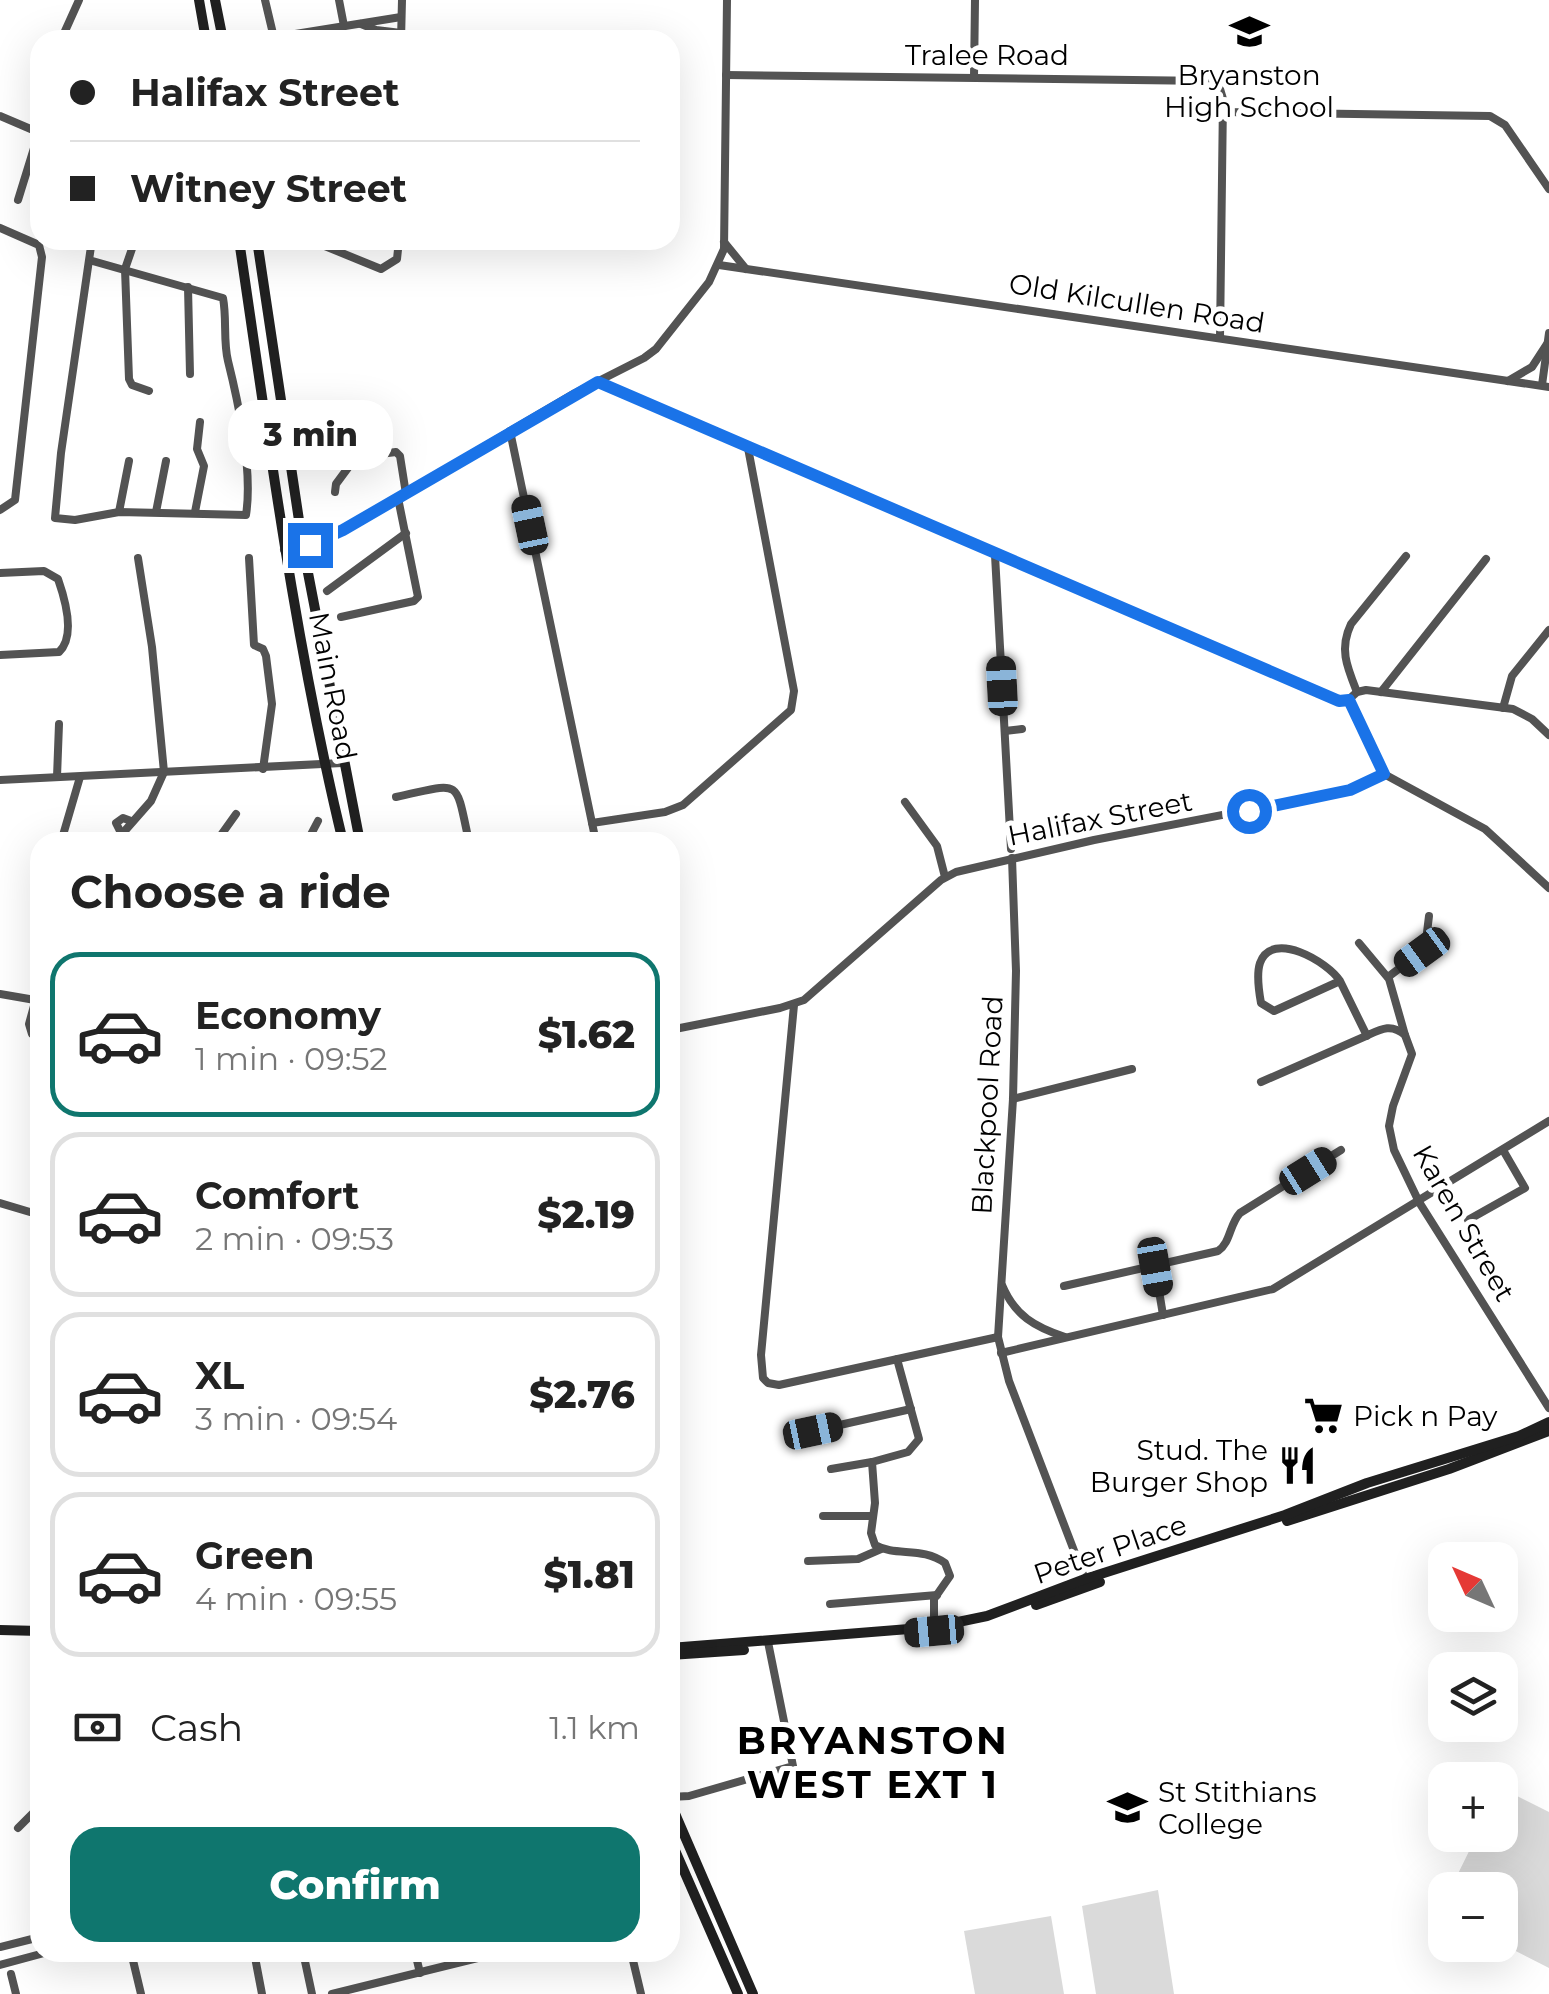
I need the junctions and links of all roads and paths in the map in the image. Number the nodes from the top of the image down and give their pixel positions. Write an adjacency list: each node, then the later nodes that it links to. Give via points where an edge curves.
1 (79, 0): 12 (street)
2 (199, 0): 13 (main road)
3 (215, 0): 14 (main road)
4 (265, 0): 15 (street)
5 (339, 0): 11 (street)
6 (402, 0): 9 (street)
7 (727, 0): 19 (street)
8 (975, 0): 20 (street)
9 (401, 17): 10 (street); 18 (street)
10 (361, 24): 11 (street); 17 (street)
11 (344, 26): 16 (street)
12 (66, 30)
13 (204, 30)
14 (220, 30)
15 (272, 30)
16 (335, 30)
17 (376, 30)
18 (401, 30)
19 (726, 75): 20 (street, Tralee Road); 31 (street)
20 (974, 77): 21 (street, Tralee Road)
21 (1030, 77): 22 (street); 23 (street, Tralee Road, via 1206,80 1220,88)
22 (1030, 90)
23 (1223, 112): 27 (street, via 1496,118); 46 (street)
24 (0, 116): 25 (street)
25 (30, 128)
26 (30, 161): 28 (street)
27 (1549, 189)
28 (18, 200)
29 (0, 228): 30 (street)
30 (30, 240)
31 (724, 242): 40 (street); 42 (street)
32 (40, 250): 60 (street, via 15,500)
33 (90, 250): 39 (street)
34 (131, 250): 41 (street)
35 (240, 250): 66 (main road, Main Road)
36 (258, 250): 65 (main road, Main Road)
37 (333, 250): 38 (street, via 376,269 391,265)
38 (399, 250)
39 (89, 260): 41 (street); 61 (street, via 55,516 60,521)
40 (719, 265): 42 (street, Old Kilcullen Road); 43 (street)
41 (126, 269): 44 (street); 52 (street, via 129,379)
42 (743, 269): 43 (street); 46 (street, Old Kilcullen Road)
43 (709, 282): 50 (street, via 656,349)
44 (188, 288): 48 (street); 63 (street, via 224,300 248,488 244,516)
45 (1549, 334): 47 (street)
46 (1220, 338): 49 (street, Old Kilcullen Road)
47 (1547, 344): 49 (street, via 1532,368); 51 (street)
48 (190, 374)
49 (1508, 381): 51 (street, Old Kilcullen Road)
50 (598, 382): 54 (street); 55 (street)
51 (1546, 386)
52 (149, 390)
53 (200, 422): 63 (street, via 197,449 204,466)
54 (510, 432): 59 (street); 97 (street)
55 (748, 448): 67 (street); 97 (street, via 794,690 792,710 682,805)
56 (166, 460): 62 (street)
57 (129, 461): 61 (street)
58 (335, 492): 59 (street, via 356,457 396,452)
59 (402, 496): 64 (street); 65 (street)
60 (0, 510)
61 (119, 512): 62 (street)
62 (156, 512): 63 (street)
63 (195, 512)
64 (406, 533): 73 (street); 74 (street, via 418,597)
65 (303, 547): 66 (street); 85 (main road, Main Road)
66 (284, 550): 86 (main road, Main Road)
67 (995, 555): 79 (street); 83 (street, Blackpool Road)
68 (1406, 556): 77 (street, via 1345,637 1344,658)
69 (138, 558): 88 (street)
70 (249, 558): 87 (street, via 252,640 266,656 272,704)
71 (1486, 559): 78 (street)
72 (0, 574): 76 (street, via 44,571 58,579 68,638 58,652)
73 (326, 592)
74 (341, 617)
75 (1549, 630): 80 (street, via 1512,676)
76 (0, 655)
77 (1356, 692): 78 (street); 79 (street)
78 (1381, 692): 80 (street)
79 (1349, 700): 89 (street)
80 (1503, 708): 84 (street, via 1521,712)
81 (59, 724): 90 (street)
82 (1022, 730): 83 (street)
83 (1004, 731): 106 (street, Blackpool Road)
84 (1549, 734)
85 (342, 763): 86 (street); 103 (main road, Main Road)
86 (325, 765): 87 (street); 102 (main road, Main Road)
87 (263, 769): 88 (street)
88 (164, 772): 91 (street); 99 (street, via 152,801)
89 (1384, 774): 106 (street, Halifax Street, via 1319,797); 108 (street, via 1490,832)
90 (57, 777): 91 (street); 92 (street)
91 (80, 777): 98 (street)
92 (0, 780)
93 (396, 796): 104 (street, via 453,788)
94 (905, 802): 107 (street, via 936,846)
95 (236, 814): 100 (street)
96 (318, 821): 101 (street)
97 (592, 823): 105 (street)
98 (63, 832)
99 (122, 832)
100 (223, 832)
101 (312, 832)
102 (341, 832)
103 (358, 832)
104 (468, 832)
105 (594, 832)
106 (1012, 853): 107 (street, Halifax Street); 121 (street, Blackpool Road)
107 (944, 878): 115 (street, Halifax Street)
108 (1549, 888)
109 (1429, 916): 111 (street, via 1425,949)
110 (1359, 944): 111 (street)
111 (1388, 977): 118 (street)
112 (1340, 981): 112 (street, via 1292,948 1265,955 1258,970 1262,1003 1274,1011); 117 (street)
113 (0, 994): 114 (street)
114 (30, 999)
115 (794, 1004): 116 (street, Halifax Street); 136 (street, via 763,1378 780,1386)
116 (680, 1028)
117 (1366, 1036): 118 (street, via 1388,1027); 120 (street)
118 (1405, 1036): 125 (street, Karen Street, via 1411,1058 1389,1126)
119 (1132, 1068): 121 (street)
120 (1260, 1082)
121 (1012, 1099): 130 (street, Blackpool Road)
122 (1549, 1121): 124 (street)
123 (1341, 1150): 129 (street, via 1240,1213 1218,1252)
124 (1503, 1150): 125 (street); 128 (street, via 1525,1188)
125 (1419, 1202): 132 (street, via 1283,1285); 137 (street, Karen Street)
126 (0, 1203): 127 (street)
127 (30, 1212)
128 (1468, 1220)
129 (1155, 1267): 131 (street); 132 (street)
130 (1000, 1281): 133 (street, Blackpool Road); 134 (street, via 1025,1319)
131 (1064, 1286)
132 (1164, 1315): 134 (street)
133 (998, 1337): 135 (street, Blackpool Road); 136 (street)
134 (1066, 1337): 135 (street)
135 (1001, 1352): 150 (street, Blackpool Road)
136 (897, 1359): 138 (street)
137 (1549, 1408)
138 (912, 1409): 141 (street); 142 (street, via 915,1446)
139 (1549, 1422): 145 (main road, Peter Place)
140 (1549, 1430): 144 (main road, Peter Place)
141 (813, 1431)
142 (872, 1462): 143 (street); 147 (street)
143 (831, 1469)
144 (1407, 1482): 145 (main road); 150 (main road, Peter Place)
145 (1350, 1490): 150 (main road, Peter Place)
146 (823, 1516): 147 (street)
147 (872, 1516): 148 (street, via 873,1541)
148 (881, 1549): 149 (street, via 858,1558); 151 (street, via 940,1558 950,1576)
149 (808, 1561)
150 (1086, 1583): 153 (main road, Peter Place); 156 (main road, Peter Place, via 957,1627)
151 (937, 1595): 152 (street); 153 (street)
152 (830, 1604)
153 (934, 1626): 156 (main road, Peter Place)
154 (0, 1630): 155 (main road)
155 (30, 1631)
156 (768, 1645): 157 (main road, Peter Place); 158 (main road, Peter Place); 159 (street, via 794,1766)
157 (680, 1648)
158 (680, 1655)
159 (680, 1797)
160 (30, 1816): 162 (street)
161 (680, 1822): 184 (main road)
162 (18, 1828)
163 (680, 1863): 183 (main road)
164 (30, 1940): 165 (street)
165 (0, 1947)
166 (30, 1957): 173 (street)
167 (133, 1962): 178 (street)
168 (256, 1962): 179 (street)
169 (304, 1962): 180 (street)
170 (418, 1962): 174 (street)
171 (461, 1962): 174 (street)
172 (633, 1962): 182 (street)
173 (0, 1965)
174 (420, 1972): 176 (street)
175 (11, 1974): 177 (street)
176 (355, 1991): 181 (street)
177 (16, 1994)
178 (141, 1994)
179 (262, 1994)
180 (312, 1994)
181 (332, 1994)
182 (641, 1994)
183 (738, 1994)
184 (753, 1994)

